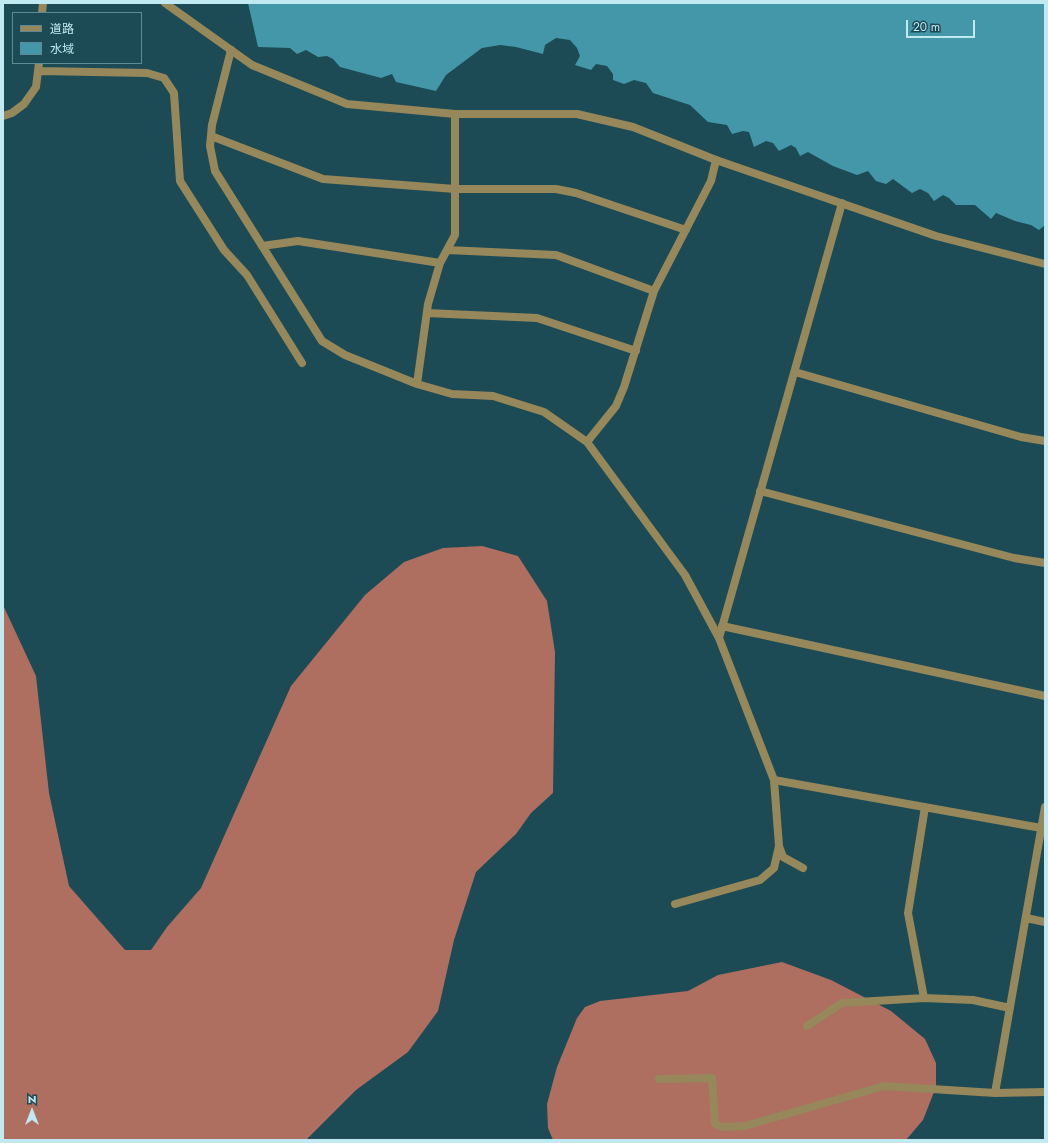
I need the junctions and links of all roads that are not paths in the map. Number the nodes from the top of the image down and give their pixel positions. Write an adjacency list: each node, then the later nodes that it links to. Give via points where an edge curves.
1 (165, 3): 2 (street)
2 (231, 50): 4 (street, via 252,65 346,104); 6 (street)
3 (39, 67): 5 (street, via 36,87 24,104); 18 (street, via 147,73 164,78 174,93 180,181 224,250 247,275)
4 (455, 114): 7 (street, via 577,114 633,127); 8 (street)
5 (3, 116)
6 (211, 136): 8 (street, via 323,179); 11 (street, via 210,146 215,171)
7 (716, 160): 9 (street); 10 (street, via 711,181)
8 (455, 189): 10 (street, via 556,189 576,193); 12 (street, via 455,234)
9 (842, 203): 14 (street, via 936,236); 19 (street)
10 (686, 230): 15 (street)
11 (262, 246): 13 (street, via 298,241); 20 (street, via 322,341 345,355)
12 (447, 250): 13 (street); 15 (street, via 556,255)
13 (440, 263): 16 (street)
14 (1045, 264)
15 (654, 291): 17 (street)
16 (427, 313): 17 (street, via 537,318); 20 (street)
17 (636, 351): 22 (street, via 616,406)
18 (302, 362)
19 (795, 372): 21 (street, via 1021,437); 23 (street)
20 (417, 384): 22 (street, via 452,394 493,396 544,412)
21 (1045, 441)
22 (587, 442): 26 (street, via 685,575)
23 (760, 491): 24 (street, via 1014,558); 25 (street)
24 (1045, 563)
25 (722, 626): 26 (street); 27 (street)
26 (719, 638): 28 (street)
27 (1045, 696)
28 (774, 780): 29 (street); 32 (street)
29 (925, 807): 31 (street); 37 (street, via 908,913)
30 (1045, 807): 31 (street)
31 (1041, 828): 35 (street)
32 (780, 846): 33 (street, via 783,857); 34 (street, via 774,868 760,880)
33 (803, 868)
34 (675, 904)
35 (1026, 918): 36 (street); 38 (street)
36 (1045, 922)
37 (924, 998): 38 (street, via 973,1000); 39 (street, via 842,1003)
38 (1010, 1008): 42 (street)
39 (807, 1026)
40 (658, 1079): 42 (street, via 712,1078 715,1124 724,1127 745,1126 884,1086)
41 (1045, 1092): 42 (street)
42 (995, 1093)

